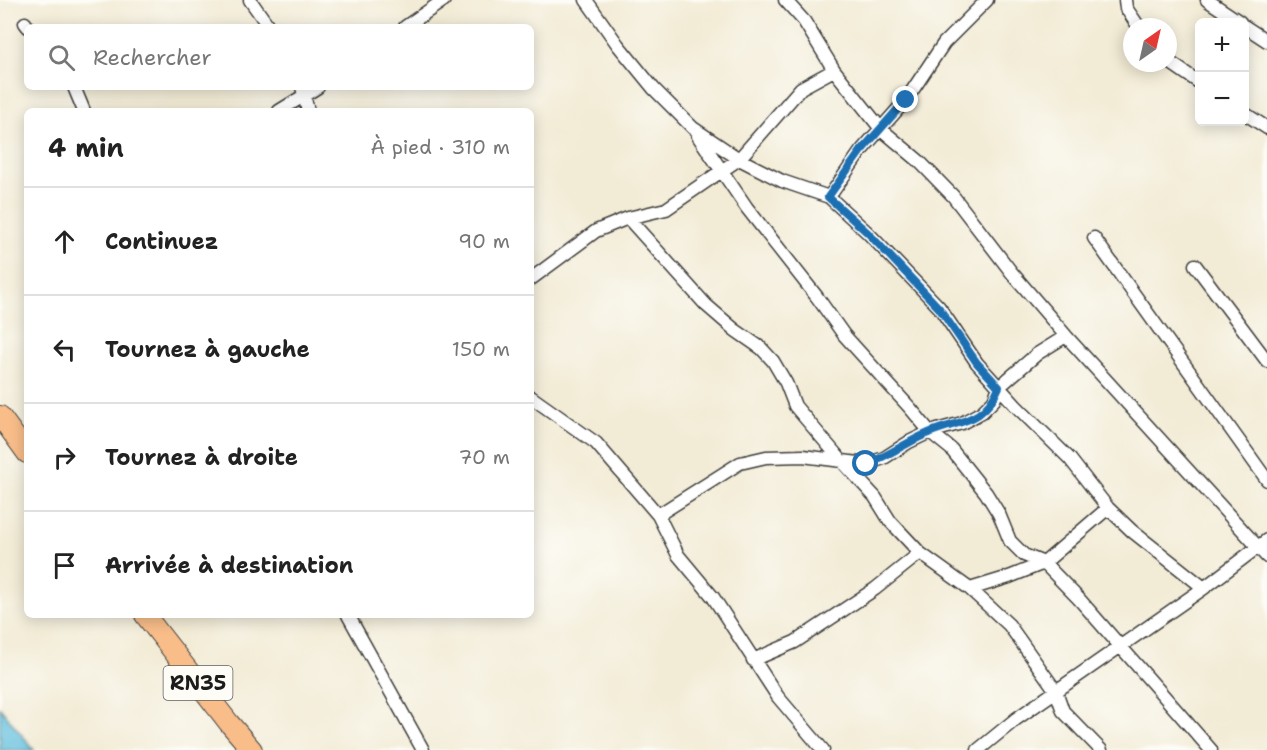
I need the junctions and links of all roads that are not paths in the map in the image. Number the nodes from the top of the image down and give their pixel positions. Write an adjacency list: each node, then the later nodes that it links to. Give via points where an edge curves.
1 (250, 0): 10 (street)
2 (444, 0): 11 (street)
3 (586, 0): 23 (street, via 654,89)
4 (785, 0): 15 (street, via 804,21)
5 (987, 0): 25 (street, via 944,44 906,100)
6 (1125, 0): 8 (street)
7 (1207, 0): 9 (street)
8 (1133, 18)
9 (1234, 18)
10 (267, 24)
11 (409, 24)
12 (1249, 29): 13 (street)
13 (1267, 41)
14 (1177, 67): 16 (street)
15 (834, 70): 25 (street); 26 (street, via 801,88)
16 (1195, 80)
17 (75, 90): 19 (street)
18 (303, 91): 20 (street); 21 (street)
19 (83, 108)
20 (283, 108)
21 (307, 108)
22 (1249, 116): 24 (street)
23 (693, 128): 26 (street); 27 (street)
24 (1267, 128)
25 (880, 129): 28 (street); 33 (street, via 953,196)
26 (740, 159): 27 (street); 28 (street, via 782,181)
27 (723, 170): 29 (street, via 666,208); 38 (street, via 747,208 844,335)
28 (828, 197): 35 (street, via 939,308 977,363)
29 (628, 218): 32 (street, via 596,231); 40 (street, via 706,305 773,361 795,405)
30 (1094, 238): 41 (street)
31 (1195, 266): 34 (street)
32 (534, 277)
33 (1066, 336): 35 (street, via 1037,354); 44 (street)
34 (1267, 361)
35 (999, 387): 38 (street, via 994,400 982,412 962,423); 42 (street, via 1070,459)
36 (534, 399): 43 (street, via 596,444)
37 (0, 416): 39 (main road)
38 (930, 432): 40 (street, via 866,464); 47 (street, via 951,449 986,493 1010,541 1024,555)
39 (24, 449)
40 (840, 459): 43 (street, via 766,457 740,463); 45 (street)
41 (1267, 480)
42 (1108, 508): 47 (street); 48 (street)
43 (658, 514): 53 (street, via 678,555 713,597)
44 (1262, 544): 46 (street); 48 (street)
45 (920, 553): 49 (street); 53 (street, via 875,589 795,642)
46 (1267, 557)
47 (1044, 563): 49 (street); 52 (street)
48 (1204, 588): 52 (street)
49 (970, 589): 54 (street, via 1010,625)
50 (147, 618): 55 (main road, RN35)
51 (350, 618): 56 (street)
52 (1120, 647): 54 (street); 60 (street)
53 (753, 660): 57 (street, via 778,697)
54 (1056, 691): 58 (street); 59 (street, via 1063,711)
55 (252, 750)
56 (423, 750)
57 (824, 750)
58 (978, 750)
59 (1101, 750)
60 (1210, 750)

